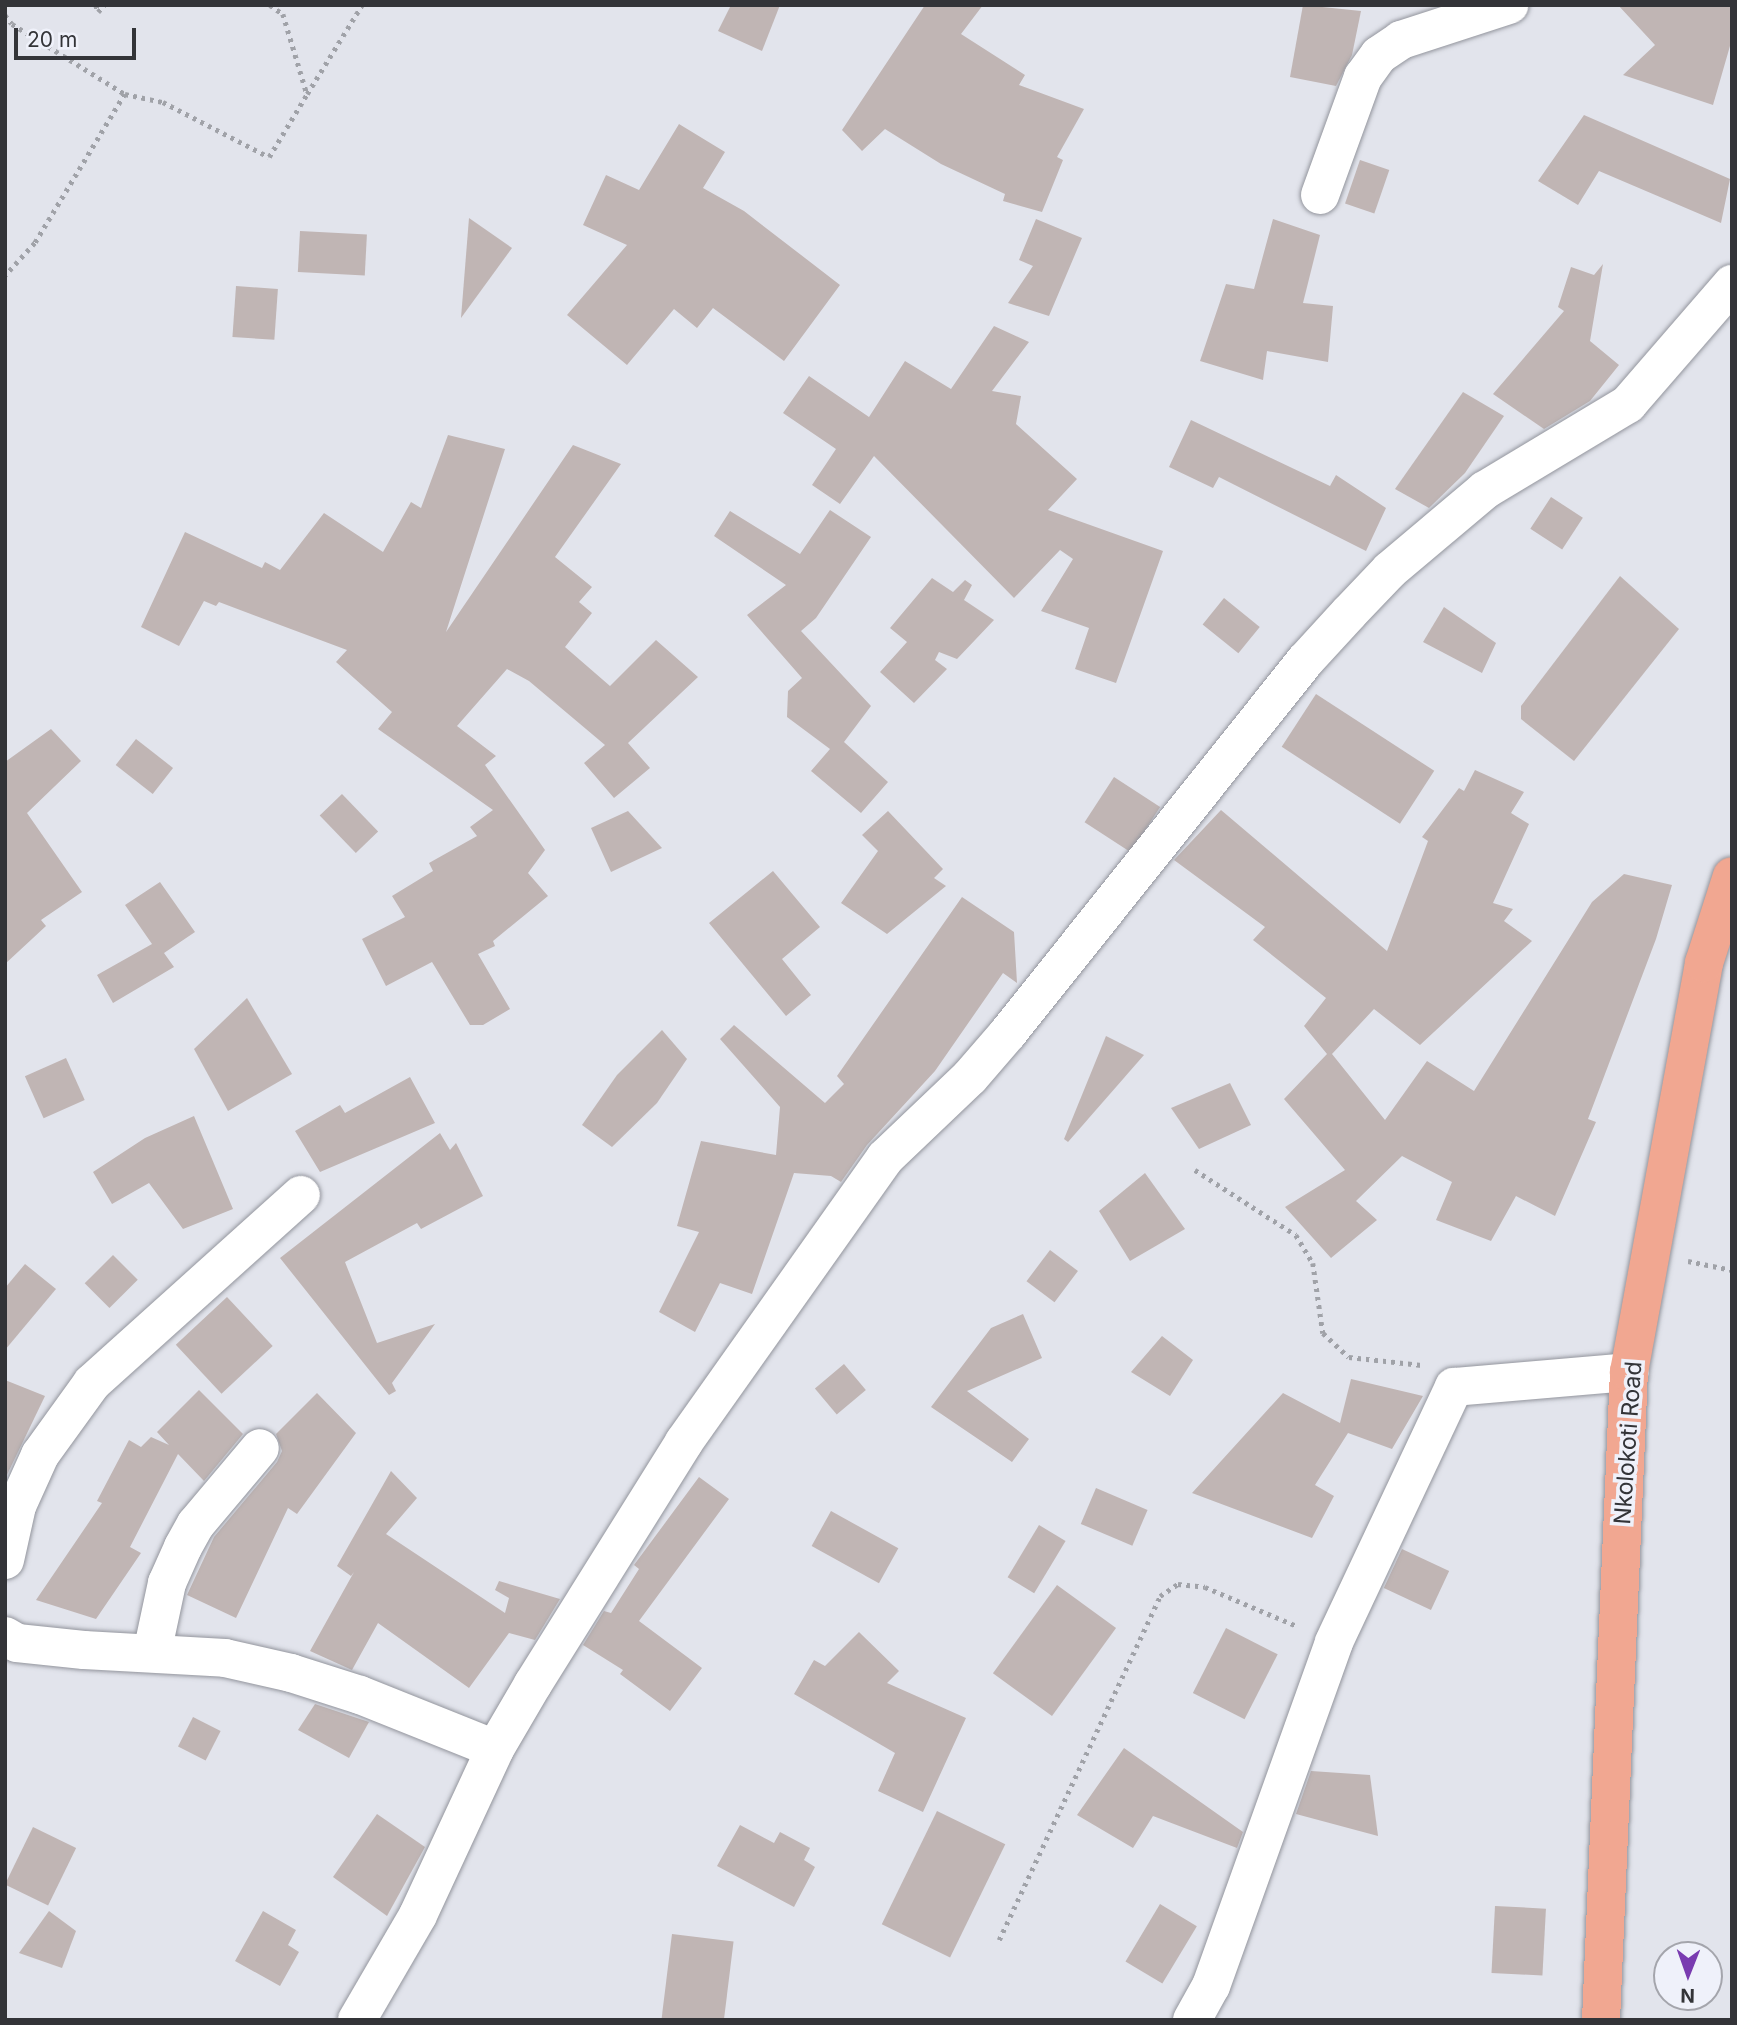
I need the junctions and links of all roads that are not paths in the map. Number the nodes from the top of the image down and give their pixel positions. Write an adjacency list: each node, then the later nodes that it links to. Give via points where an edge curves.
1 (1509, 5): 2 (street, via 1401,40 1379,55 1363,77)
2 (1320, 195)
3 (1732, 284): 11 (street, via 1628,404 1485,490 1390,570 1305,661 1008,1033 970,1077 886,1158 684,1442)
4 (1732, 876): 6 (main road, Nkolokoti Road, via 1704,963)
5 (301, 1195): 8 (street, via 92,1383 40,1455 17,1506)
6 (1629, 1372): 13 (street, via 1454,1387 1334,1642 1211,1986); 14 (main road, Nkolokoti Road)
7 (260, 1448): 10 (street, via 196,1524 183,1547 167,1583)
8 (5, 1560)
9 (5, 1636): 10 (street, via 31,1645)
10 (152, 1653): 11 (street, via 225,1658 291,1673)
11 (495, 1749): 12 (street, via 418,1915)
12 (358, 2020)
13 (1192, 2020)
14 (1601, 2020)

